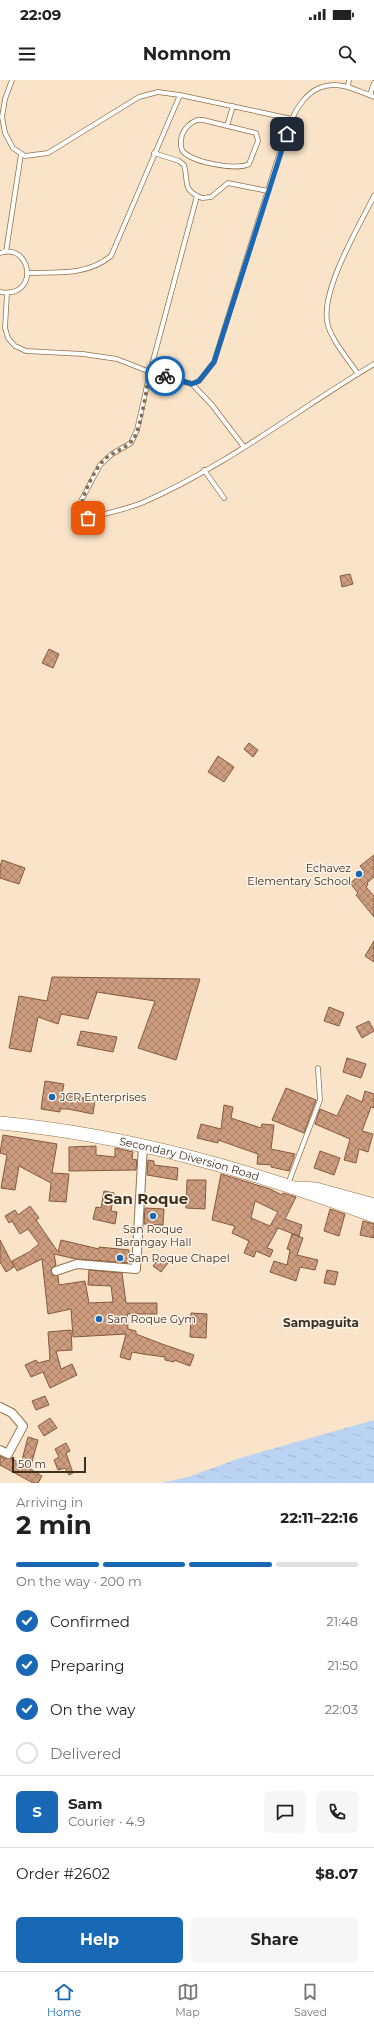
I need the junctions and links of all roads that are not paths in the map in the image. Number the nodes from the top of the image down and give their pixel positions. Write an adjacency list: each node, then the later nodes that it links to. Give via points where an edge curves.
1 (12, 80): 11 (lane, via 2,117 10,143)
2 (348, 80): 4 (lane)
3 (374, 83): 6 (lane)
4 (348, 86): 6 (lane); 8 (lane, via 340,84 318,88 309,95)
5 (180, 95): 7 (lane); 10 (lane); 11 (lane, via 158,92 144,95 48,153 35,156)
6 (372, 96)
7 (233, 106): 8 (lane); 9 (lane)
8 (292, 119): 12 (lane)
9 (227, 126): 9 (lane, via 203,120 192,122 184,131 181,143 183,151 195,158 229,167 245,166 253,156 258,135)
10 (154, 153): 13 (lane, via 184,165 186,185); 17 (lane, via 111,256 100,265 84,271)
11 (21, 154): 15 (lane)
12 (268, 191): 13 (lane, via 228,183 211,196); 23 (lane, via 214,362 203,377)
13 (197, 196): 21 (lane)
14 (374, 196): 22 (lane, via 334,277 327,310 330,331)
15 (6, 252): 16 (lane); 17 (lane, via 17,254 23,259)
16 (0, 253)
17 (28, 273): 19 (lane, via 20,289)
18 (0, 292): 19 (lane)
19 (7, 293): 21 (lane, via 5,328 8,338 15,346 26,351 83,354 117,359)
20 (374, 364): 22 (lane)
21 (150, 372): 23 (lane); 25 (lane, via 134,437 126,447 112,454 100,465 82,500 80,512 88,518 142,503)
22 (358, 374): 24 (lane)
23 (192, 384): 24 (lane, via 212,405)
24 (244, 447): 25 (lane)
25 (204, 470): 26 (lane)
26 (224, 498)
27 (318, 1068): 30 (lane, via 320,1100)
28 (0, 1123): 29 (main road, Secondary Diversion Road)
29 (143, 1145): 30 (main road, Secondary Diversion Road); 33 (street, via 136,1269 76,1264)
30 (291, 1186): 31 (street, via 316,1188); 32 (main road, Secondary Diversion Road)
31 (374, 1204)
32 (374, 1216)
33 (56, 1271)
34 (0, 1407): 35 (street, via 12,1413 23,1426 8,1454)
35 (0, 1450)

